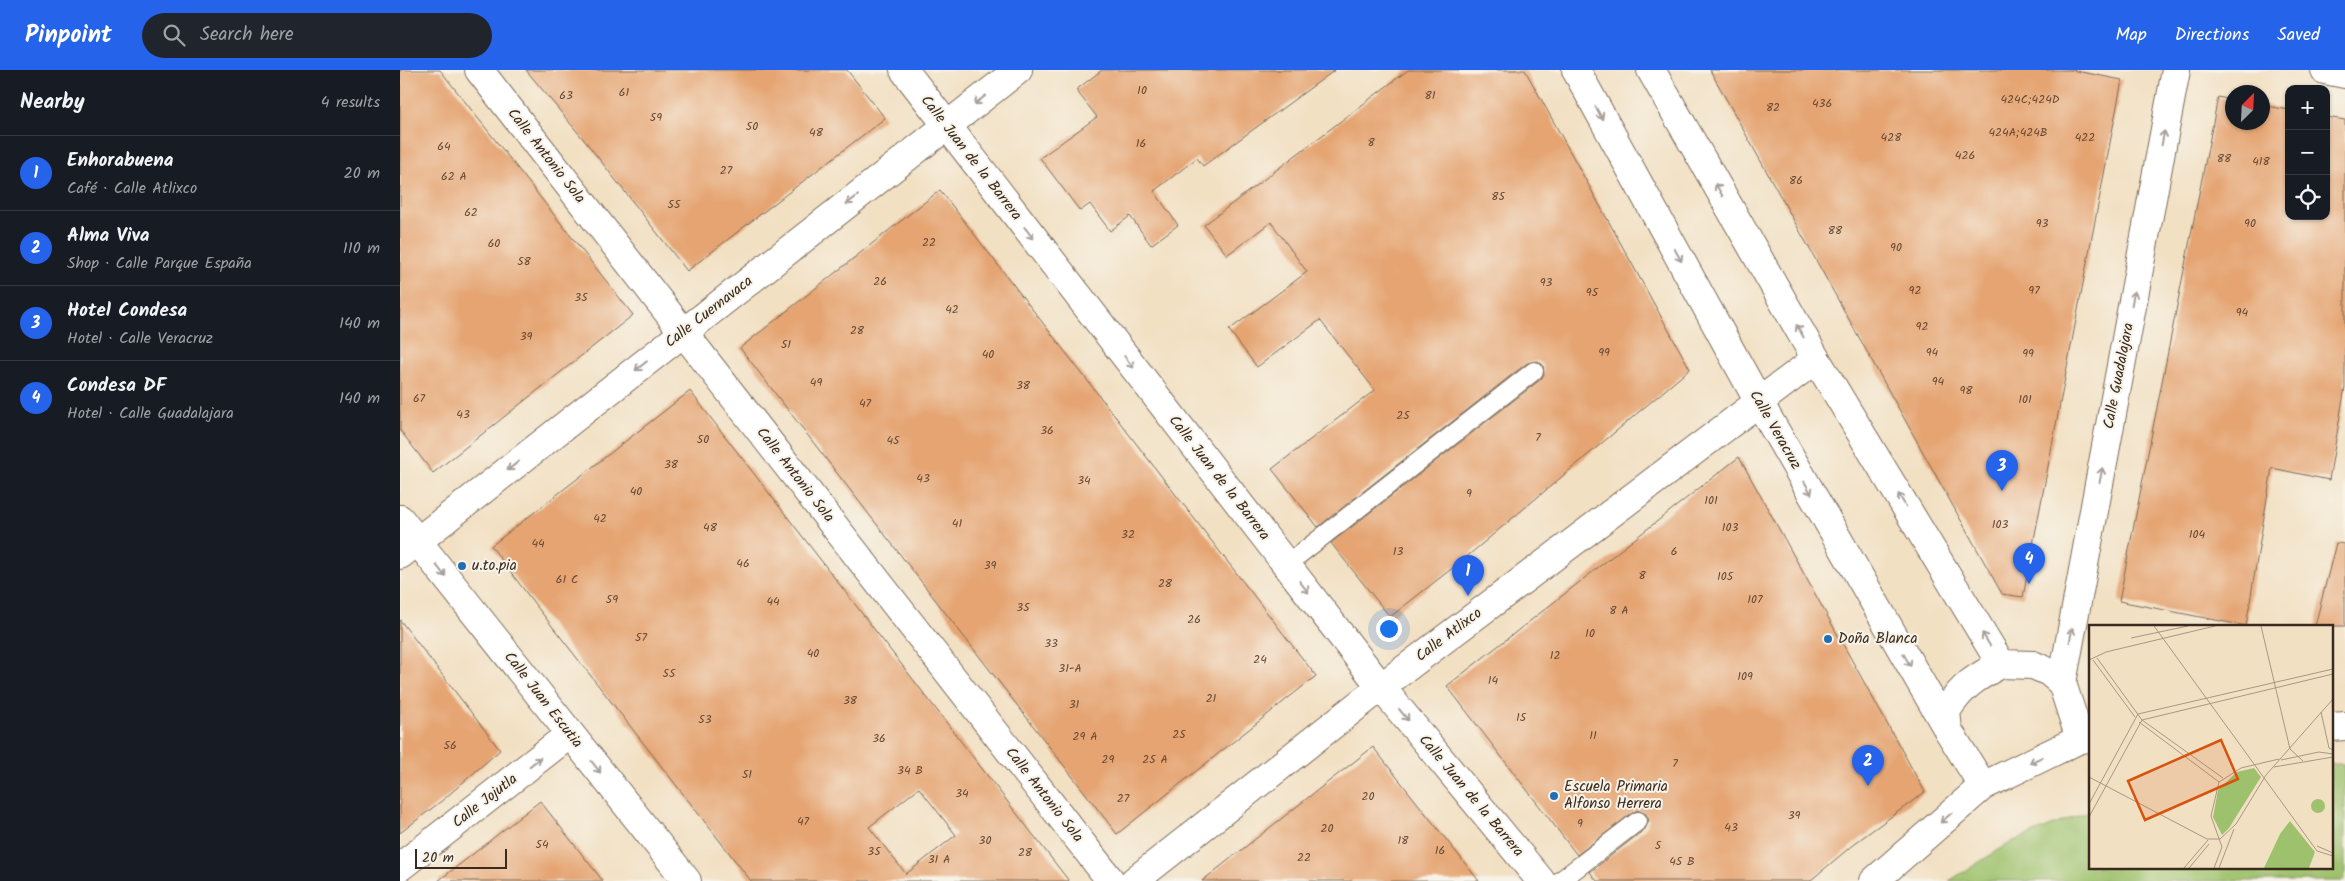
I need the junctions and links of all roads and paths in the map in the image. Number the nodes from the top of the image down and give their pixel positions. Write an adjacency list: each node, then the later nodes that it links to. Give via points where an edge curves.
1 (479, 70): 10 (street, Calle Antonio Sola)
2 (904, 70): 9 (street, Calle Juan de la Barrera)
3 (1018, 70): 9 (street, Calle Cuernavaca, one-way to 9)
4 (1576, 70): 13 (street, Calle Veracruz, one-way to 13)
5 (1651, 70): 11 (street, one-way to 5)
6 (2176, 70): 18 (street, Calle Guadalajara, one-way to 6)
7 (2325, 70): 8 (street)
8 (2345, 74)
9 (946, 126): 10 (street, Calle Cuernavaca, one-way to 10); 16 (street, Calle Juan de la Barrera, one-way to 16)
10 (684, 332): 15 (street, Calle Cuernavaca, one-way to 15); 29 (street, Calle Antonio Sola)
11 (1816, 359): 13 (street, Calle Atlixco); 17 (street, one-way to 11)
12 (1534, 371): 16 (lane)
13 (1760, 404): 19 (street, Calle Atlixco); 22 (street, Calle Veracruz, one-way to 22)
14 (400, 519): 15 (street, Calle Juan Escutia)
15 (409, 548): 23 (street, Calle Juan Escutia, one-way to 23)
16 (1286, 565): 19 (street, Calle Juan de la Barrera, one-way to 19)
17 (2002, 664): 18 (street, via 2033,665); 22 (street, via 1968,683 1955,697 1946,711)
18 (2062, 683): 24 (street)
19 (1380, 687): 30 (street, Calle Atlixco); 31 (street, Calle Juan de la Barrera, one-way to 31)
20 (2345, 726): 21 (street)
21 (2332, 727)
22 (1948, 730): 25 (street, Calle Veracruz)
23 (570, 734): 27 (street, Calle Jojutla, one-way to 23); 28 (street, Calle Juan Escutia, one-way to 28)
24 (2085, 739): 25 (street, one-way to 25)
25 (1983, 786): 33 (street, one-way to 33)
26 (1638, 822): 32 (lane)
27 (400, 868)
28 (687, 881)
29 (1110, 881)
30 (1134, 881)
31 (1541, 881)
32 (1560, 881)
33 (1874, 881)

